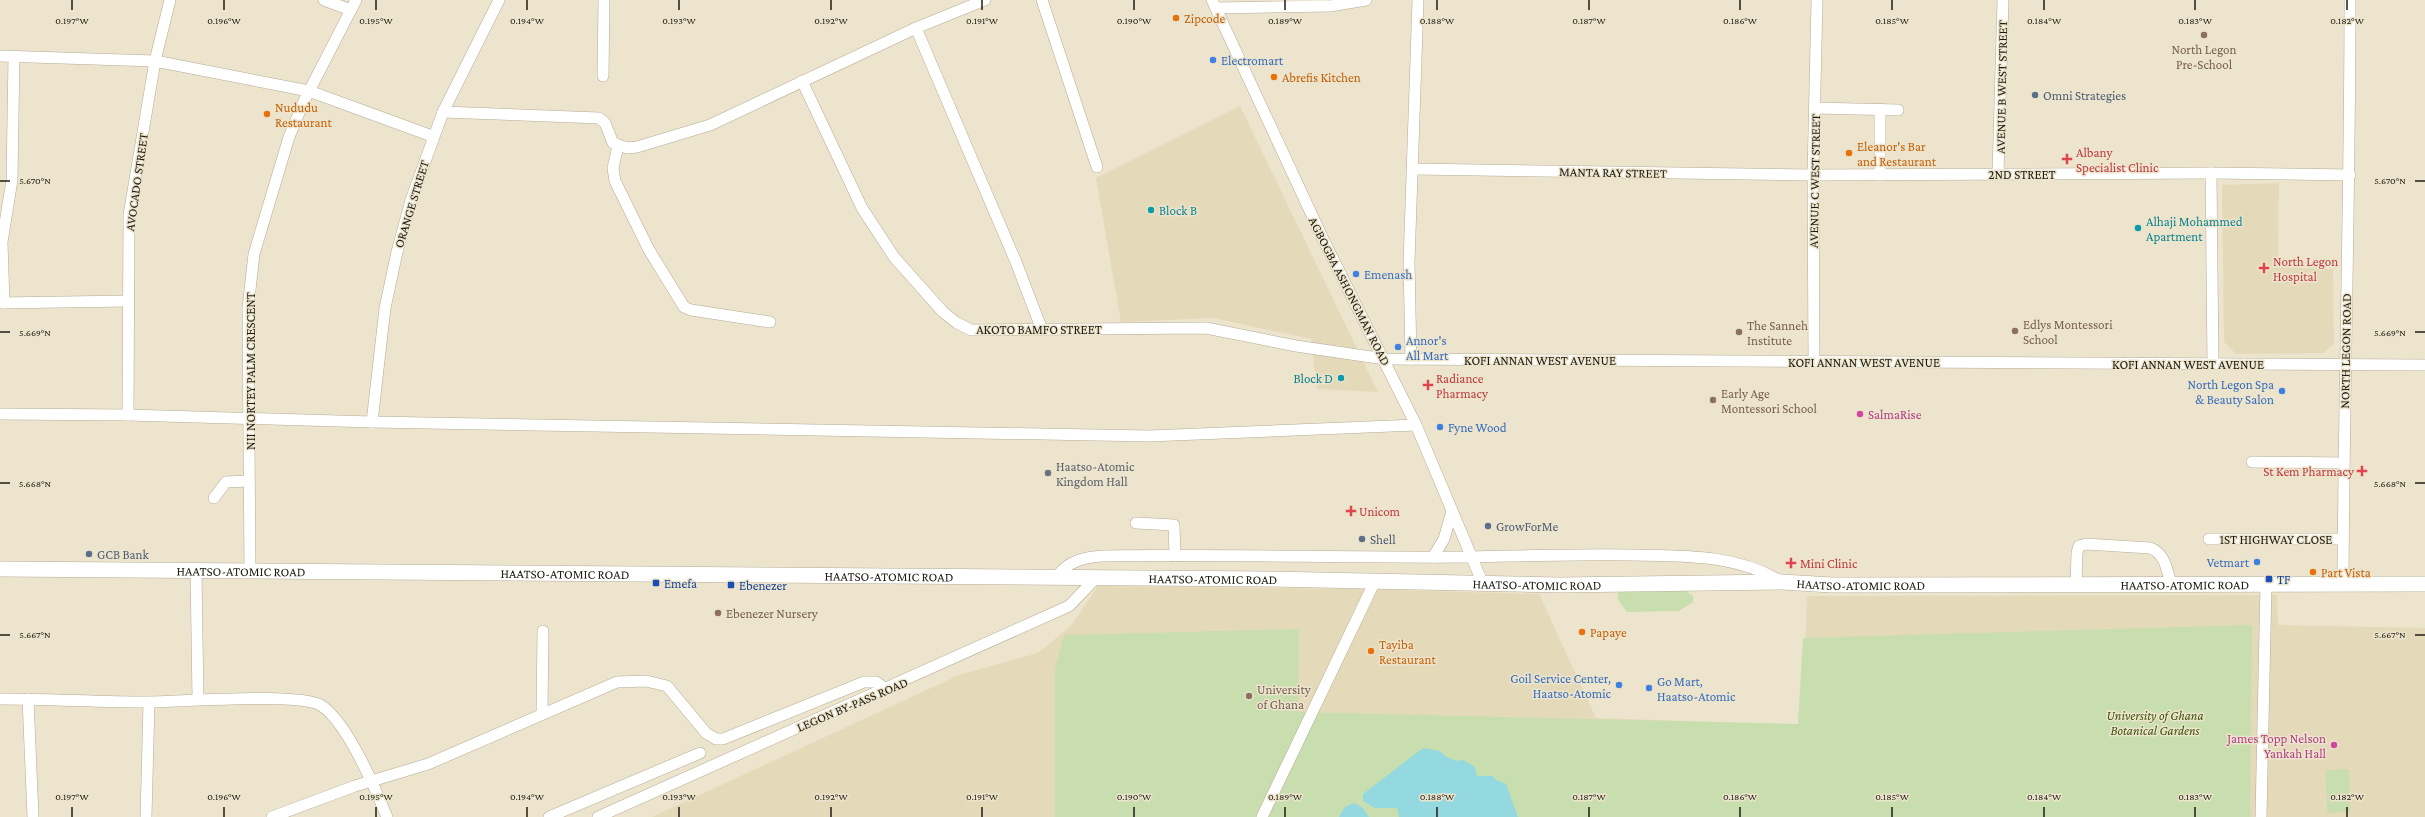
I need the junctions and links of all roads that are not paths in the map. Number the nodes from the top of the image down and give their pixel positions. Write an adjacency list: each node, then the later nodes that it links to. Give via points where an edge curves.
1 (170, 0): 17 (street, AVOCADO STREET)
2 (324, 0): 13 (street)
3 (499, 0): 24 (street, ORANGE STREET)
4 (604, 0): 18 (street)
5 (985, 0): 14 (street)
6 (1042, 0): 27 (street)
7 (1366, 0): 12 (street, via 1330,6)
8 (1418, 0): 28 (street)
9 (1817, 0): 21 (street, AVENUE C WEST STREET)
10 (2003, 0): 31 (street, AVENUE B WEST STREET)
11 (2350, 0): 33 (street, NORTH LEGON ROAD)
12 (1214, 4): 38 (street, AGBOGBA ASHONGMAN ROAD, via 1323,239)
13 (353, 5): 20 (street, NII NORTEY PALM CRESCENT)
14 (916, 28): 19 (street); 37 (street, via 1016,262)
15 (0, 56): 16 (street)
16 (14, 56): 17 (street); 35 (street, via 12,180 2,242)
17 (155, 61): 20 (street); 34 (street, AVOCADO STREET, via 129,215)
18 (603, 76)
19 (802, 81): 26 (street, via 710,125 637,147); 37 (street, AKOTO BAMFO STREET, via 862,208 894,257 943,312 971,330)
20 (310, 91): 25 (street); 46 (street, NII NORTEY PALM CRESCENT, via 289,137 254,254 248,308)
21 (1815, 108): 22 (street); 32 (street, AVENUE C WEST STREET)
22 (1880, 109): 23 (street); 30 (street)
23 (1898, 110)
24 (443, 112): 25 (street, ORANGE STREET); 26 (street, via 599,118 605,123 613,143)
25 (432, 136): 47 (street, ORANGE STREET, via 411,200 393,269 385,308)
26 (618, 146): 36 (street, via 613,168 615,182 649,250 684,307)
27 (1097, 167)
28 (1413, 169): 32 (street, MANTA RAY STREET); 39 (street, via 1410,263)
29 (2211, 173): 31 (street, 2ND STREET); 33 (street, 2ND STREET); 41 (street)
30 (1880, 174): 31 (street, 2ND STREET); 32 (street, 2ND STREET)
31 (1998, 174)
32 (1813, 175): 40 (street, AVENUE C WEST STREET)
33 (2350, 175): 42 (street, NORTH LEGON ROAD)
34 (128, 301): 35 (street); 45 (street, AVOCADO STREET)
35 (2, 303)
36 (770, 322)
37 (1042, 330): 38 (street, AKOTO BAMFO STREET, via 1206,328 1296,346)
38 (1385, 359): 39 (street, KOFI ANNAN WEST AVENUE); 48 (street, AGBOGBA ASHONGMAN ROAD)
39 (1411, 360): 40 (street, KOFI ANNAN WEST AVENUE)
40 (1814, 362): 41 (street, KOFI ANNAN WEST AVENUE)
41 (2214, 364): 42 (street, KOFI ANNAN WEST AVENUE)
42 (2344, 364): 43 (street, KOFI ANNAN WEST AVENUE); 50 (street, NORTH LEGON ROAD)
43 (2425, 365)
44 (0, 414): 45 (street)
45 (128, 415): 46 (street)
46 (249, 417): 47 (street); 51 (street, NII NORTEY PALM CRESCENT)
47 (372, 422): 48 (street, via 1149,436)
48 (1416, 425): 53 (street, AGBOGBA ASHONGMAN ROAD)
49 (2252, 462): 50 (street)
50 (2344, 463): 56 (street, NORTH LEGON ROAD)
51 (249, 481): 52 (street, via 226,482); 62 (street, NII NORTEY PALM CRESCENT)
52 (214, 498)
53 (1452, 511): 58 (street, via 1444,539); 59 (street, AGBOGBA ASHONGMAN ROAD)
54 (1136, 523): 57 (street, via 1174,525)
55 (2209, 539): 56 (street, 1ST HIGHWAY CLOSE)
56 (2343, 539): 67 (street, NORTH LEGON ROAD)
57 (1175, 556): 58 (street); 63 (street, via 1088,557 1062,569)
58 (1433, 557): 59 (street)
59 (1472, 557): 66 (street, via 1700,556 1742,565); 68 (street, AGBOGBA ASHONGMAN ROAD)
60 (0, 569): 61 (main road, HAATSO-ATOMIC ROAD)
61 (196, 571): 62 (main road, HAATSO-ATOMIC ROAD); 77 (street)
62 (250, 571): 63 (main road, HAATSO-ATOMIC ROAD)
63 (1057, 577): 64 (main road, HAATSO-ATOMIC ROAD)
64 (1097, 577): 65 (main road, HAATSO-ATOMIC ROAD); 74 (street, LEGON BY-PASS ROAD, via 1069,606)
65 (1375, 581): 68 (main road, HAATSO-ATOMIC ROAD); 89 (street)
66 (1782, 582): 68 (main road, HAATSO-ATOMIC ROAD); 72 (main road, HAATSO-ATOMIC ROAD, via 1832,585)
67 (2343, 583): 70 (main road, HAATSO-ATOMIC ROAD); 71 (main road, HAATSO-ATOMIC ROAD)
68 (1483, 584)
69 (2171, 584): 70 (main road, HAATSO-ATOMIC ROAD); 72 (main road, HAATSO-ATOMIC ROAD); 72 (street, via 2162,556 2157,550 2086,544 2079,546 2077,553)
70 (2266, 584): 82 (street)
71 (2425, 584)
72 (2076, 585)
73 (543, 631): 79 (street)
74 (886, 689): 79 (street, via 876,682 864,682 723,739 716,739 706,733 667,686 646,681 616,682); 88 (street, LEGON BY-PASS ROAD)
75 (0, 699): 76 (street)
76 (28, 699): 78 (street); 83 (street)
77 (198, 699): 78 (street); 81 (street, via 300,700 321,705 337,720)
78 (150, 702): 84 (street)
79 (542, 713): 81 (street, via 428,764)
80 (700, 753): 87 (street)
81 (372, 782): 85 (street); 86 (street)
82 (2261, 814)
83 (33, 817)
84 (146, 817)
85 (272, 817)
86 (387, 817)
87 (548, 817)
88 (598, 817)
89 (1262, 817)

